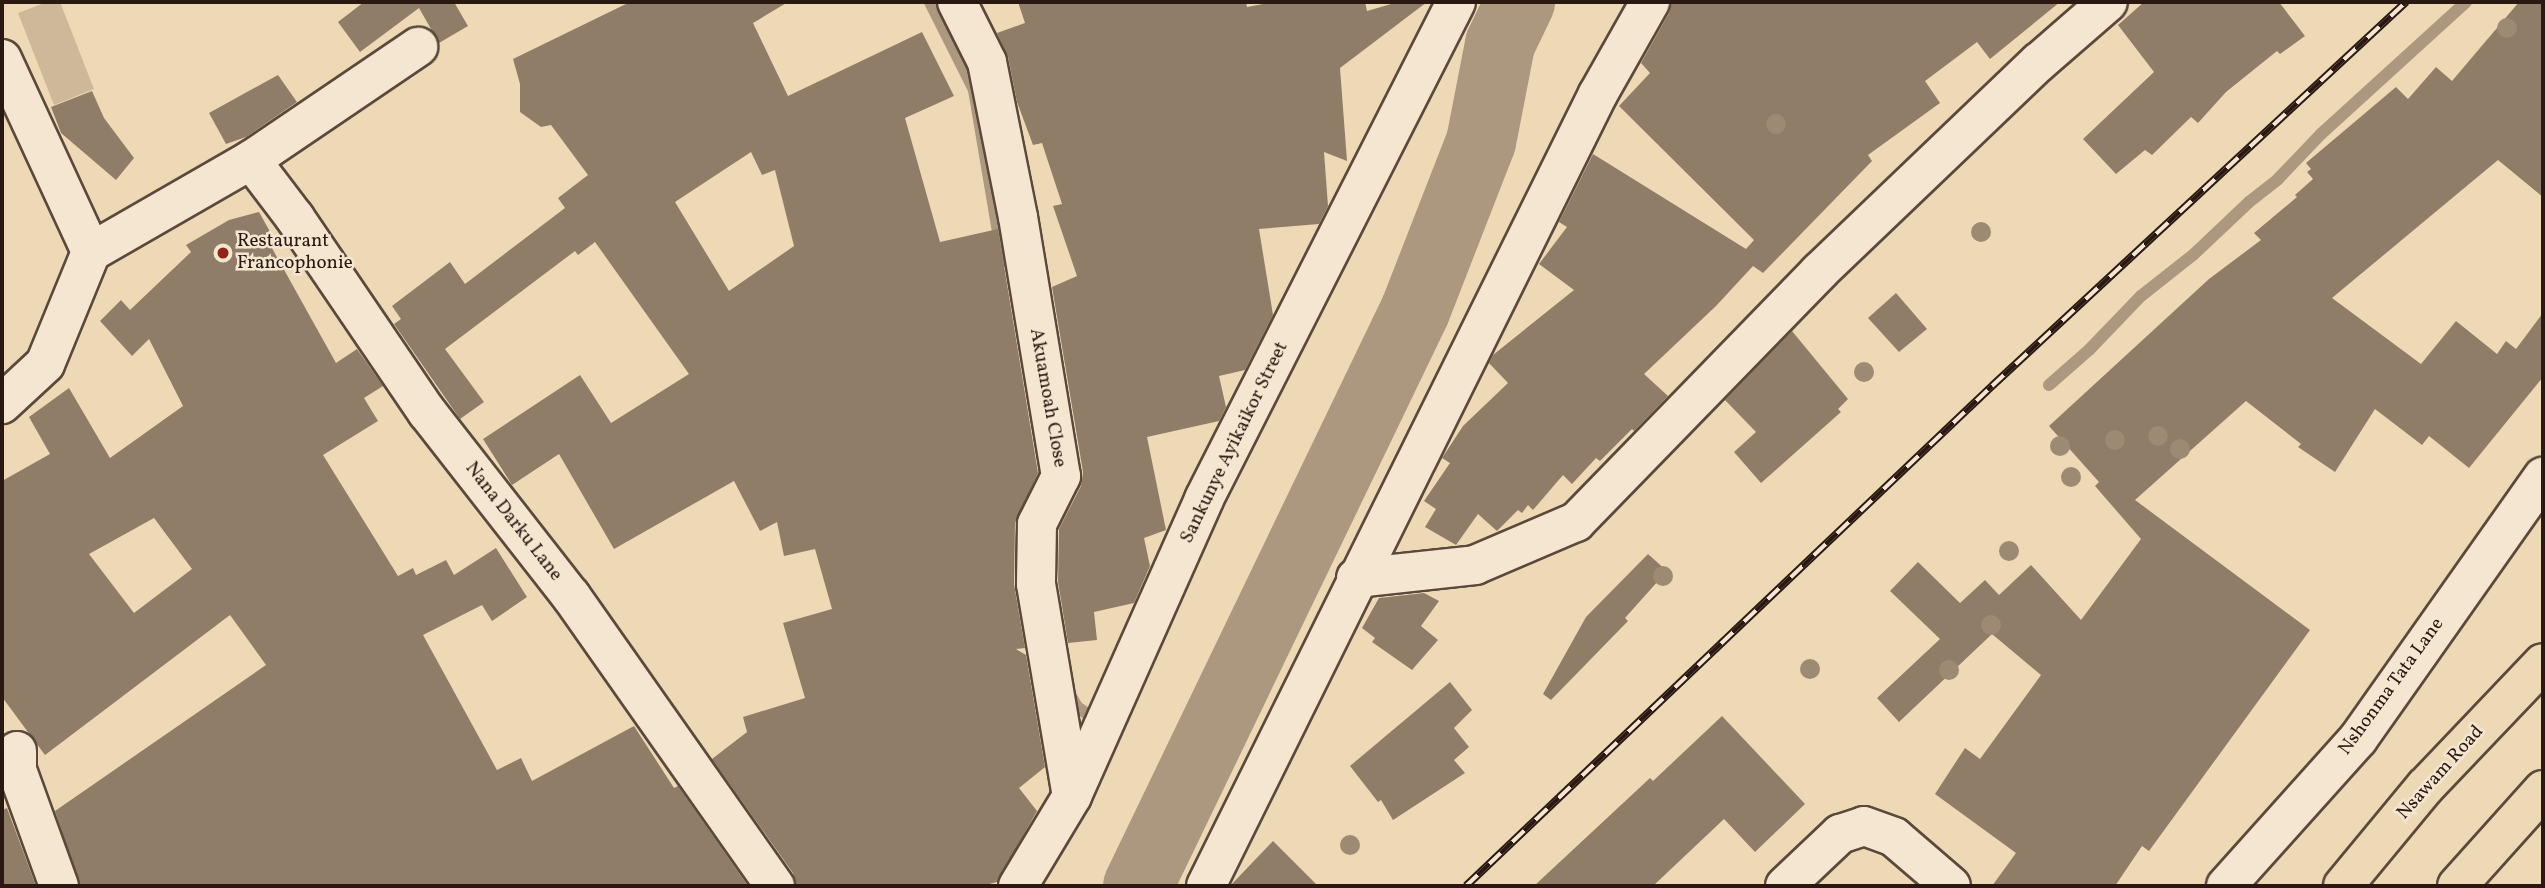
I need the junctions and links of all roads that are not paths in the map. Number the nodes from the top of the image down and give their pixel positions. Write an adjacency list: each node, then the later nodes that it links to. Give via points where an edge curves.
1 (957, 2): 15 (street, Akuamoah Close, via 987,62 1061,476 1037,524 1036,584)
2 (1456, 2): 15 (street, Sankunye Ayikaikor Street, via 1204,499)
3 (1650, 2): 11 (street, via 1598,94)
4 (2108, 2): 11 (street, via 1819,272 1576,522 1475,565)
5 (418, 47): 7 (street)
6 (2, 59): 8 (street)
7 (250, 159): 8 (street); 17 (street, Nana Darku Lane, via 427,412 571,596)
8 (91, 252): 9 (street, via 45,364)
9 (2, 404)
10 (2543, 477): 22 (street, Nshonma Tata Lane, via 2358,739)
11 (1356, 578): 19 (street)
12 (2543, 663): 23 (highway, Nsawam Road, via 2425,787)
13 (17, 751): 16 (street, via 17,770)
14 (2543, 790): 24 (highway)
15 (1072, 796): 18 (street, Sankunye Ayikaikor Street)
16 (59, 886)
17 (775, 886)
18 (1018, 886)
19 (1206, 886)
20 (1784, 886): 21 (street, via 1840,834 1864,826 1894,837)
21 (1951, 886)
22 (2226, 886)
23 (2343, 886)
24 (2457, 886)

